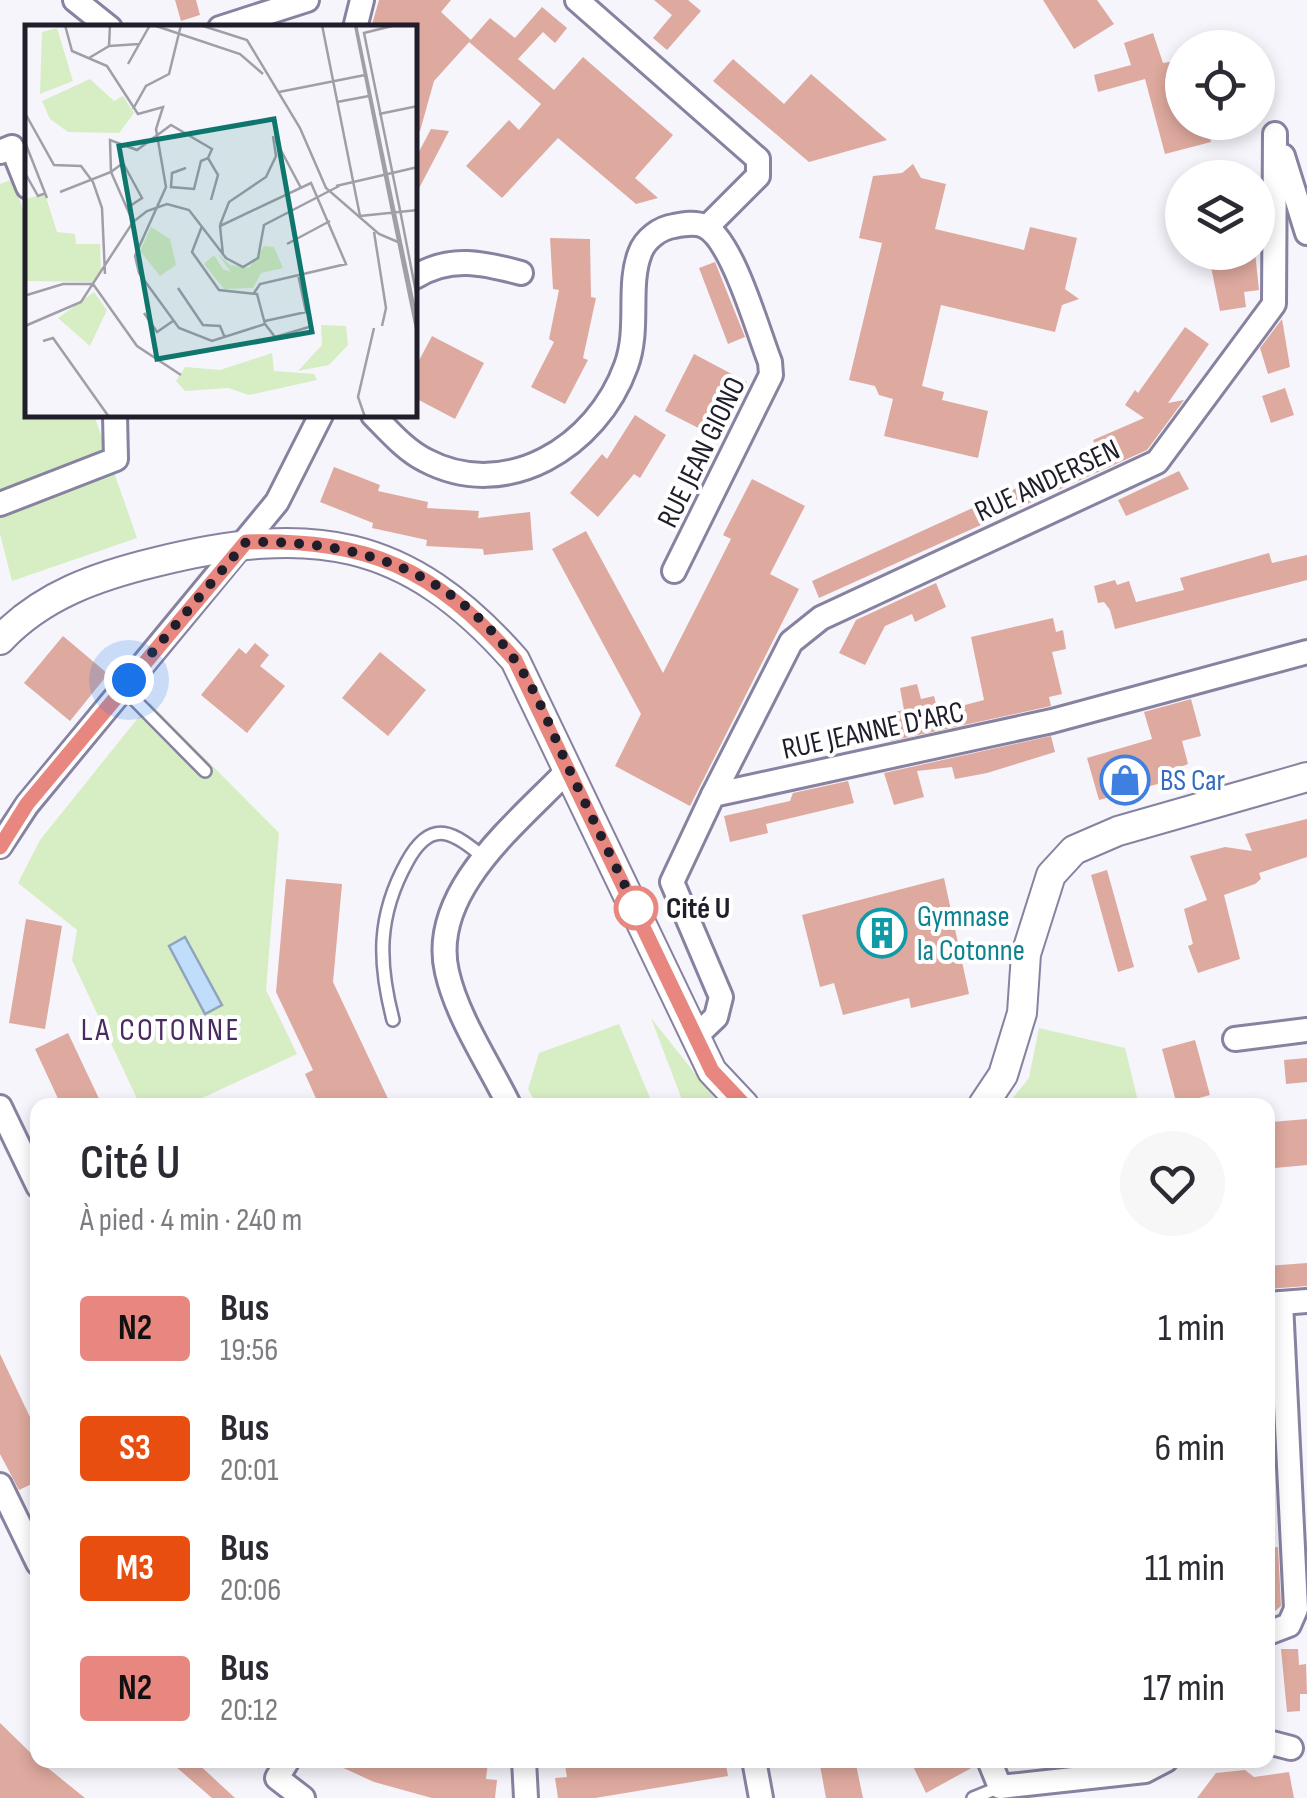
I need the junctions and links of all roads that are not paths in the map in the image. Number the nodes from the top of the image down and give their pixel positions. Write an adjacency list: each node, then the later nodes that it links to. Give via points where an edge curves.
1 (76, 0): 5 (street)
2 (307, 0): 6 (street)
3 (362, 0): 7 (street)
4 (577, 0): 10 (street, via 758,158 758,176)
5 (106, 25)
6 (229, 25)
7 (355, 25)
8 (0, 152): 9 (street, via 12,147)
9 (25, 180)
10 (707, 227): 16 (street, via 668,227 650,238 640,254 636,330 619,383 555,456 514,474 452,470 423,460); 19 (street, RUE JEAN GIONO, via 724,245 771,376)
11 (1307, 233): 26 (street, RUE ANDERSEN, via 1276,134 1274,304 1157,462 821,618 791,642)
12 (521, 273): 13 (street, via 450,262)
13 (418, 276)
14 (115, 418): 17 (street, via 116,459)
15 (320, 418): 18 (street, via 288,484)
16 (376, 418)
17 (0, 504)
18 (246, 542): 20 (street, via 64,591); 22 (street); 23 (street, via 330,544 388,561 433,584 480,620 515,660)
19 (674, 571)
20 (1, 633)
21 (1307, 652): 26 (street, RUE JEANNE D'ARC, via 1052,721)
22 (123, 688): 24 (lane); 27 (street)
23 (568, 769): 28 (street); 31 (street)
24 (204, 771)
25 (1307, 778): 35 (street, via 1118,831 1074,850 1050,876 1026,954 1022,1014 1004,1076)
26 (714, 795): 31 (street, via 672,882 721,996 716,1017)
27 (0, 846)
28 (486, 860): 29 (lane, via 442,832 416,845 389,893 383,919 380,956); 33 (street, via 452,912 446,972)
29 (393, 1020)
30 (1307, 1030): 32 (street)
31 (696, 1036): 34 (street, via 712,1071)
32 (1235, 1039)
33 (506, 1098)
34 (737, 1098)
35 (988, 1098)
36 (0, 1107): 37 (street)
37 (30, 1169)
38 (1307, 1302): 39 (street)
39 (1275, 1304)
40 (1275, 1311): 41 (street)
41 (1298, 1480): 44 (street, via 1296,1608 1289,1625)
42 (0, 1485): 43 (street)
43 (30, 1546)
44 (1275, 1630)
45 (283, 1768): 51 (street, via 277,1778)
46 (524, 1768): 52 (street)
47 (755, 1768): 53 (street)
48 (993, 1768): 50 (street)
49 (1151, 1768): 50 (street)
50 (1000, 1787): 54 (lane)
51 (303, 1798)
52 (526, 1798)
53 (761, 1798)
54 (973, 1798)

